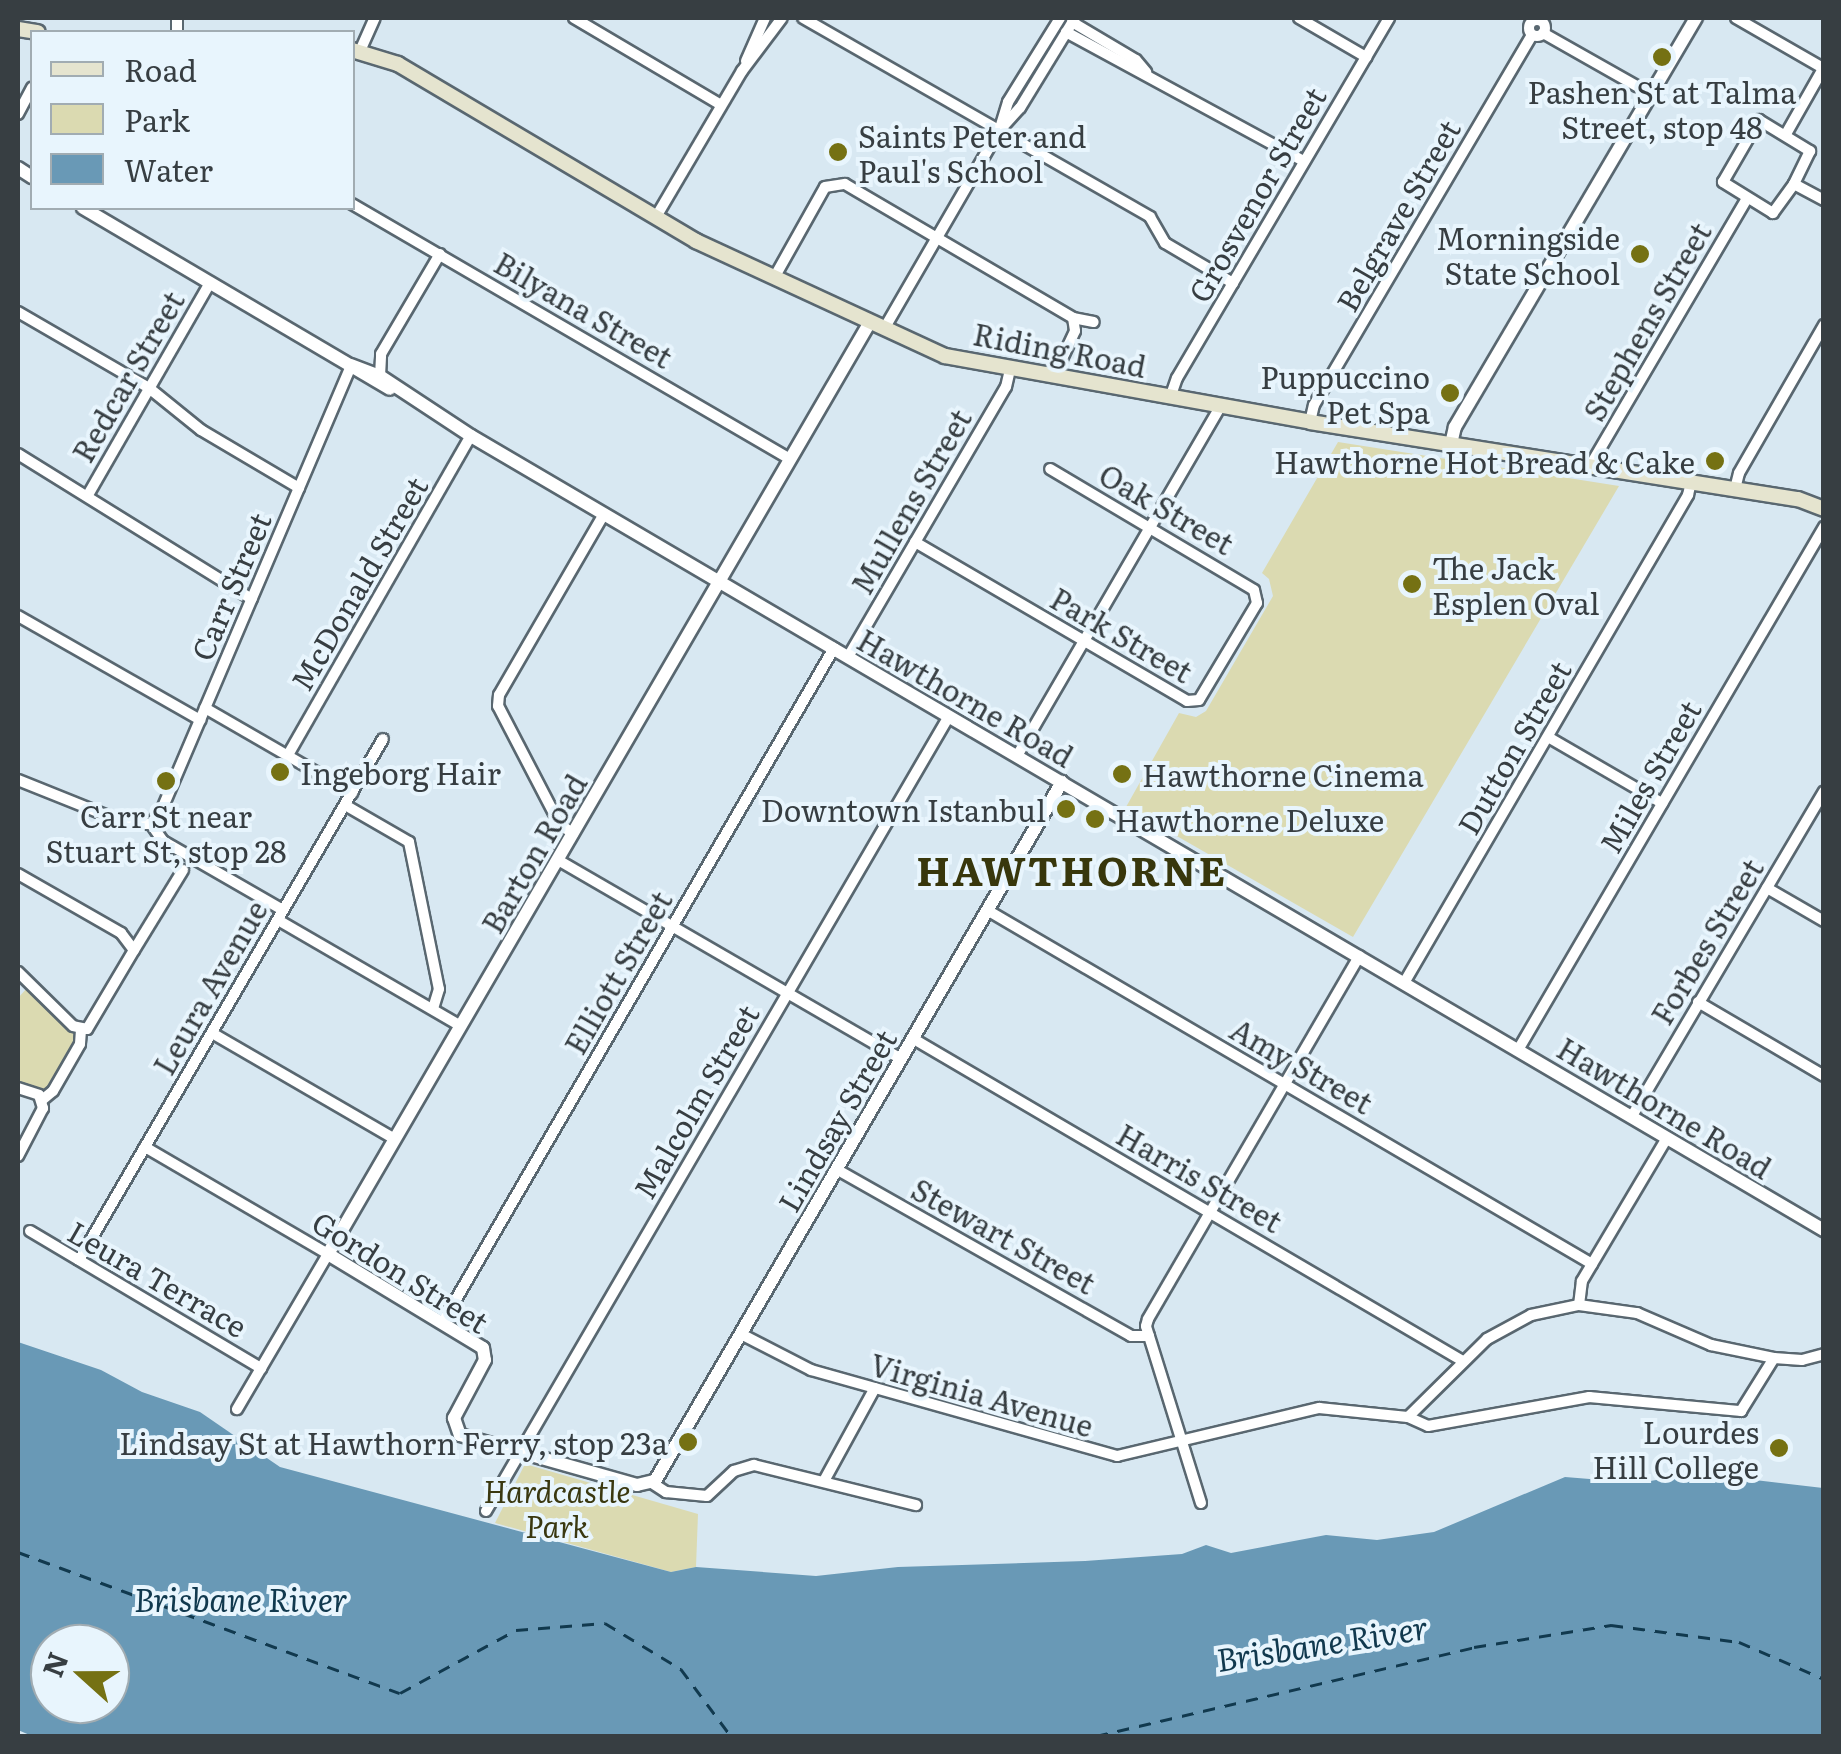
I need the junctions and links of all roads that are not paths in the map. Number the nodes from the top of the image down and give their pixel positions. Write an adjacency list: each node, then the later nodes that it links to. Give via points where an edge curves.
1 (376, 18): 13 (street)
2 (574, 18): 19 (street)
3 (765, 18): 16 (street)
4 (782, 18): 16 (street)
5 (803, 18): 21 (street)
6 (1060, 18): 21 (street, via 1008,102)
7 (1299, 18): 14 (street)
8 (1389, 18): 14 (street, Grosvenor Street)
9 (1696, 18): 18 (street)
10 (1736, 18): 15 (street)
11 (1071, 24): 21 (street); 23 (street, via 1130,69 1147,72)
12 (1535, 24): 18 (street); 48 (street, Belgrave Street)
13 (356, 50): 29 (main road, Riding Road, via 398,64)
14 (1366, 57): 23 (street, Grosvenor Street)
15 (1823, 68): 22 (street)
16 (742, 72): 19 (street)
17 (30, 92): 20 (street)
18 (1651, 94): 50 (street)
19 (721, 105): 29 (street)
20 (18, 114)
21 (1000, 131): 30 (street); 34 (street, via 1150,216 1165,242)
22 (1786, 134): 24 (street, via 1810,151); 25 (street, via 1762,120 1752,126 1722,179)
23 (1304, 161): 34 (street, Grosvenor Street)
24 (1794, 184): 25 (street, via 1774,213); 26 (street)
25 (1746, 200): 53 (street, Stephens Street)
26 (1824, 200)
27 (355, 206): 31 (street, Bilyana Street)
28 (87, 210): 33 (street, Hawthorne Road)
29 (656, 217): 32 (main road, Riding Road)
30 (937, 237): 32 (street, via 834,183 825,187); 36 (street); 38 (street)
31 (440, 254): 42 (street, via 380,358); 52 (street, Bilyana Street)
32 (774, 278): 38 (main road, Riding Road)
33 (210, 282): 40 (street, Hawthorne Road); 44 (street, Redcar Street)
34 (1233, 283): 46 (street, Grosvenor Street)
35 (18, 312): 44 (street)
36 (1074, 318): 37 (street); 43 (street, via 1075,331)
37 (1094, 322)
38 (877, 325): 41 (main road, Riding Road, via 945,356); 52 (street, Barton Road)
39 (1824, 325): 57 (street)
40 (351, 365): 42 (street, Hawthorne Road); 45 (street, Hawthorne Road); 56 (street, Carr Street)
41 (1010, 369): 43 (main road, Riding Road); 63 (street, Mullens Street, via 1006,387)
42 (380, 376): 45 (street, Hawthorne Road)
43 (1054, 376): 46 (main road, Riding Road)
44 (149, 388): 56 (street, via 201,430); 58 (street, Redcar Street)
45 (394, 390): 49 (street, Hawthorne Road)
46 (1170, 398): 47 (main road, Riding Road)
47 (1220, 407): 48 (main road, Riding Road); 61 (street)
48 (1310, 422): 50 (main road, Riding Road)
49 (471, 436): 60 (street, Hawthorne Road); 76 (street, McDonald Street)
50 (1451, 444): 53 (main road, Riding Road)
51 (18, 454): 58 (street)
52 (790, 459): 64 (street, Barton Road)
53 (1590, 466): 55 (main road, Riding Road)
54 (1050, 468): 61 (street, Oak Street)
55 (1690, 482): 57 (main road, Riding Road); 74 (street, Dutton Street)
56 (299, 488): 66 (street, Carr Street)
57 (1735, 489): 59 (main road, Riding Road)
58 (88, 495): 66 (street)
59 (1824, 509)
60 (604, 514): 64 (street, Hawthorne Road); 85 (street, via 499,695 498,706 560,823)
61 (1150, 527): 65 (street, Oak Street); 68 (street)
62 (1824, 527): 82 (street, Miles Street)
63 (915, 542): 68 (street, Park Street); 70 (street, Mullens Street)
64 (719, 582): 69 (street, Hawthorne Road); 85 (street, Barton Road)
65 (1257, 594): 68 (street, Park Street, via 1258,603 1195,703)
66 (252, 598): 71 (street, Carr Street)
67 (18, 616): 73 (street)
68 (1084, 641): 77 (street)
69 (834, 648): 70 (street, Hawthorne Road); 93 (street, Elliott Street)
70 (848, 657): 72 (street, Hawthorne Road)
71 (205, 708): 73 (street, Carr Street); 76 (street)
72 (949, 716): 77 (street, Hawthorne Road); 98 (street, Malcolm Street)
73 (200, 720): 84 (street, Carr Street)
74 (1548, 737): 82 (street); 97 (street, Dutton Street)
75 (384, 739): 81 (street, Leura Avenue)
76 (288, 755): 81 (street)
77 (1017, 756): 78 (street, Hawthorne Road)
78 (1062, 782): 90 (street, Lindsay Street); 95 (street, Hawthorne Road)
79 (18, 783): 84 (street, via 128,824)
80 (1824, 791): 89 (street, Forbes Street)
81 (352, 793): 83 (street, Leura Avenue)
82 (1662, 803): 105 (street, Miles Street)
83 (344, 805): 91 (street, Leura Avenue); 100 (street, via 409,842 439,988)
84 (152, 824): 91 (street, via 163,841)
85 (573, 834): 86 (street, Barton Road)
86 (558, 860): 93 (street); 101 (street, Barton Road)
87 (183, 870): 94 (street)
88 (18, 874): 94 (street, via 121,932)
89 (1767, 888): 92 (street); 99 (street, Forbes Street)
90 (987, 910): 104 (street, Lindsay Street); 108 (street, Amy Street)
91 (280, 915): 100 (street); 103 (street, Leura Avenue)
92 (1824, 921)
93 (673, 926): 98 (street); 124 (street, Elliott Street)
94 (134, 950): 102 (street, via 93,1025)
95 (1359, 956): 97 (street, Hawthorne Road); 108 (street)
96 (18, 972): 102 (street)
97 (1404, 982): 105 (street, Hawthorne Road)
98 (786, 992): 106 (street); 135 (street, Malcolm Street)
99 (1698, 1002): 107 (street); 111 (street, Forbes Street)
100 (433, 1009): 101 (street)
101 (461, 1026): 113 (street, Barton Road)
102 (81, 1029): 110 (street, via 80,1044)
103 (212, 1032): 113 (street); 114 (street, Leura Avenue)
104 (912, 1038): 106 (street, Lindsay Street); 117 (street, Harris Street)
105 (1518, 1050): 111 (street, Hawthorne Road)
106 (900, 1058): 116 (street, Lindsay Street)
107 (1824, 1076)
108 (1285, 1084): 117 (street); 122 (street, Amy Street)
109 (18, 1088): 110 (street)
110 (42, 1100): 115 (street, via 40,1118)
111 (1632, 1116): 112 (street, Hawthorne Road)
112 (1667, 1138): 118 (street, Hawthorne Road); 122 (street)
113 (395, 1139): 120 (street, Barton Road)
114 (145, 1147): 120 (street, Gordon Street); 121 (street, Leura Avenue)
115 (18, 1156)
116 (836, 1169): 125 (street, Lindsay Street); 126 (street, Stewart Street, via 1132,1336)
117 (1211, 1212): 126 (street, via 1148,1318); 129 (street, Harris Street)
118 (1824, 1230)
119 (30, 1232): 121 (street, Leura Terrace)
120 (328, 1254): 124 (street, Gordon Street); 130 (street, Barton Road)
121 (78, 1260): 130 (street, Leura Terrace)
122 (1592, 1264): 123 (street)
123 (1579, 1305): 128 (street, via 1638,1312 1711,1345); 129 (street, via 1531,1315)
124 (444, 1320): 135 (street, Gordon Street, via 485,1352 455,1415 456,1429 464,1438)
125 (741, 1334): 131 (street, Virginia Avenue, via 799,1366); 137 (street, Lindsay Street)
126 (1149, 1336): 134 (street)
127 (1824, 1354): 128 (street)
128 (1774, 1358): 133 (street, Virginia Avenue, via 1742,1411 1589,1397 1428,1426)
129 (1462, 1360): 133 (street)
130 (261, 1368): 132 (street, Barton Road)
131 (875, 1388): 134 (street, Virginia Avenue, via 1104,1455); 136 (street)
132 (237, 1409)
133 (1408, 1418): 134 (street, Virginia Avenue, via 1318,1408)
134 (1182, 1442): 138 (street)
135 (518, 1453): 137 (street, Gordon Street); 140 (street, Malcolm Street)
136 (824, 1480): 137 (street, Gordon Street, via 754,1466 734,1471 707,1496); 139 (street)
137 (652, 1484)
138 (1201, 1503)
139 (916, 1504)
140 (486, 1511)

